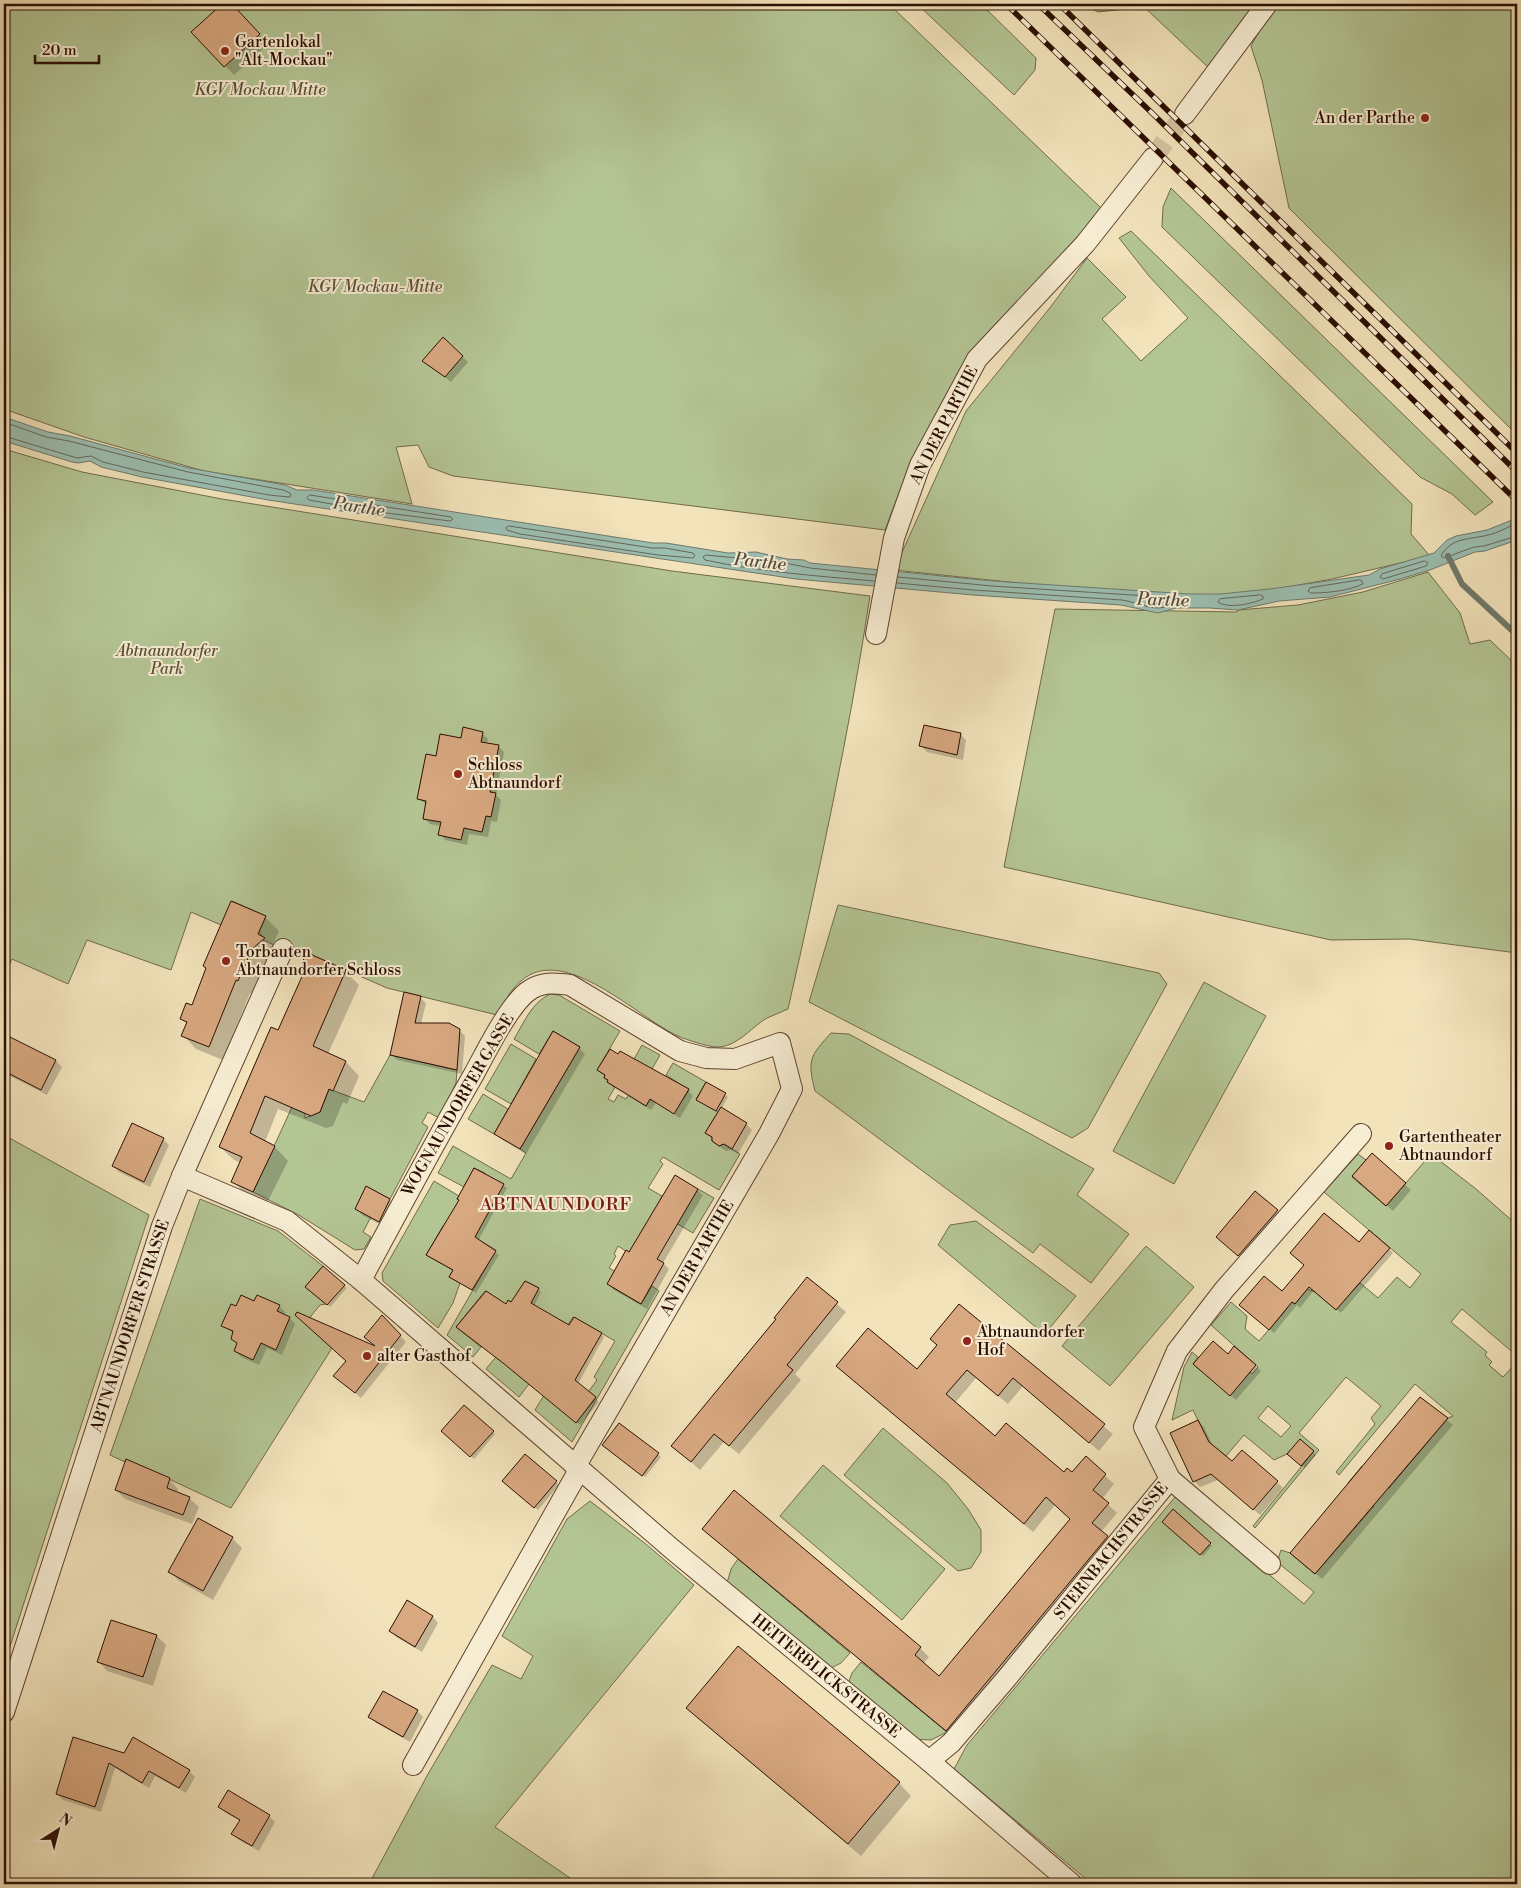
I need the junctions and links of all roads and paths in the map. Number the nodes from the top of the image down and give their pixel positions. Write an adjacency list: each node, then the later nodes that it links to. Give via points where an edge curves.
1 (1267, 4): 2 (street)
2 (1185, 114)
3 (1153, 158): 4 (street, AN DER PARTHE, via 1085,244 977,359 920,465 894,538)
4 (876, 634)
5 (283, 949): 8 (street, ABTNAUNDORFER STRASSE)
6 (780, 1043): 9 (street, WOGNAUNDORFER GASSE, via 735,1059 706,1058 680,1051 570,986 540,984 518,1000 493,1039); 10 (street, AN DER PARTHE, via 792,1089)
7 (1362, 1134): 11 (street, STERNBACHSTRASSE, via 1224,1290 1177,1351 1144,1427)
8 (182, 1176): 9 (street, HEITERBLICKSTRASSE, via 287,1221); 13 (street, ABTNAUNDORFER STRASSE, via 162,1226)
9 (361, 1280): 10 (street, HEITERBLICKSTRASSE)
10 (577, 1468): 14 (street, HEITERBLICKSTRASSE); 15 (street)
11 (1170, 1479): 12 (street); 14 (street, STERNBACHSTRASSE, via 994,1694 952,1743)
12 (1270, 1564)
13 (4, 1712)
14 (929, 1761): 16 (street, HEITERBLICKSTRASSE)
15 (412, 1765)
16 (1072, 1884)

